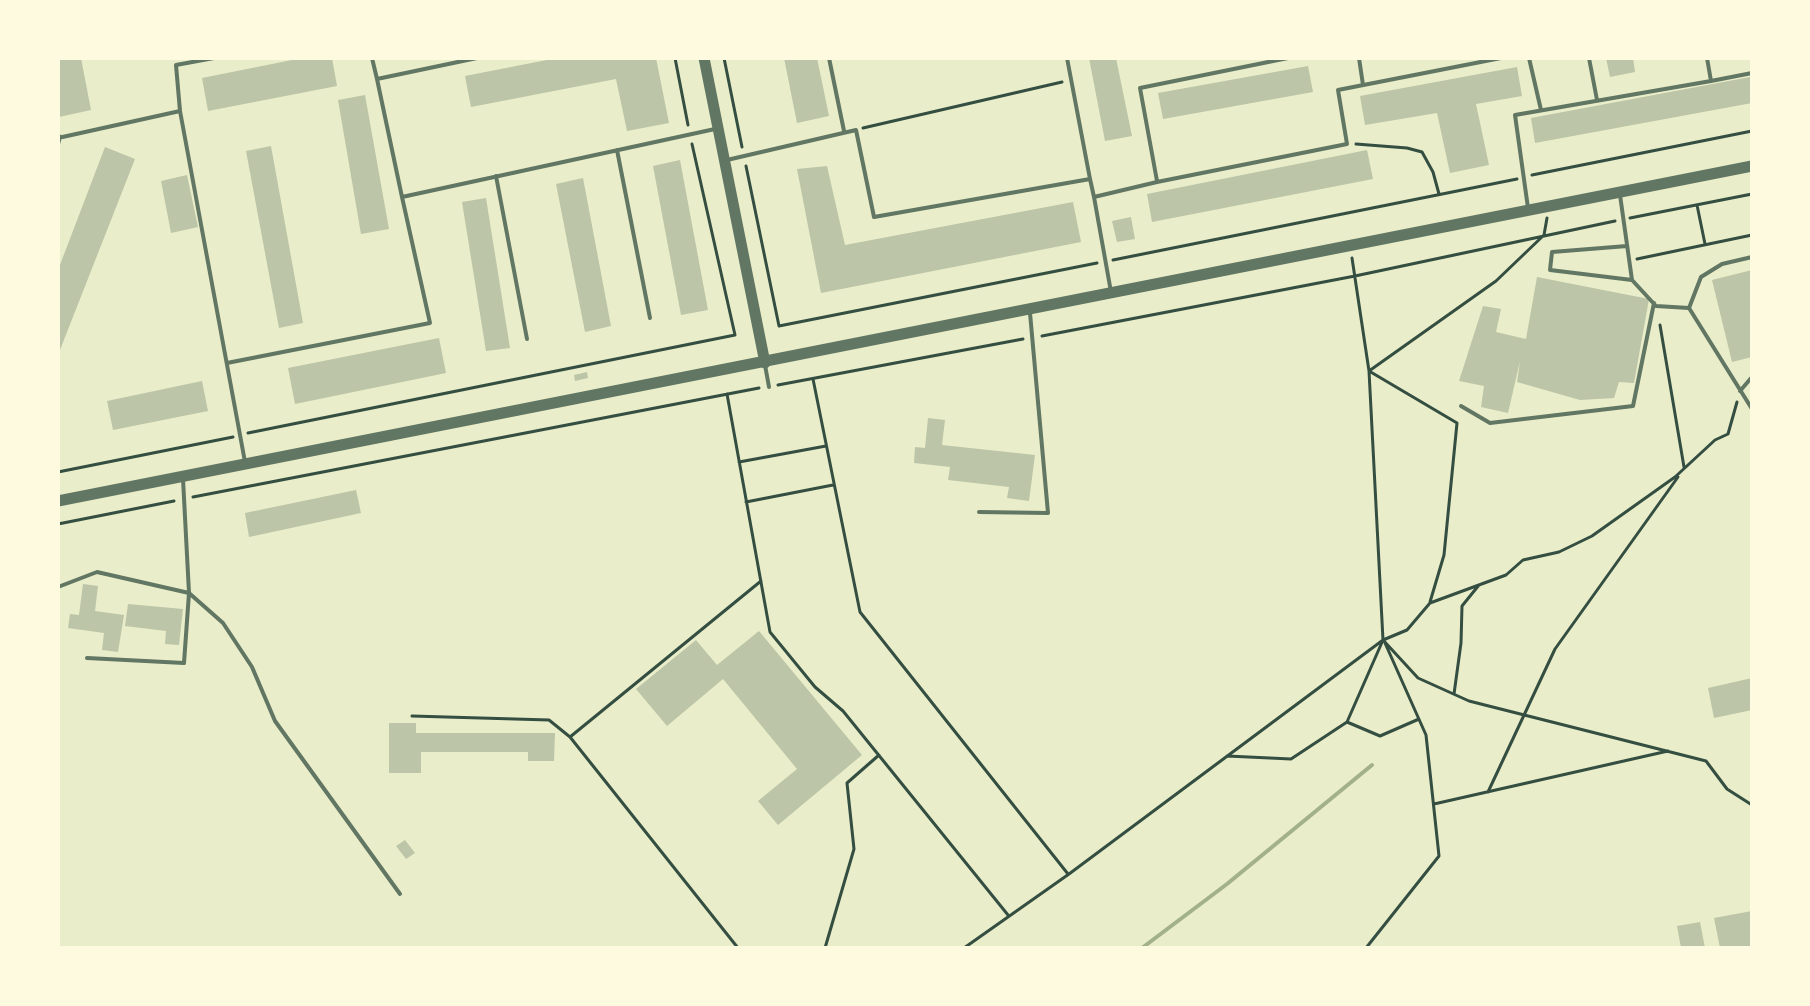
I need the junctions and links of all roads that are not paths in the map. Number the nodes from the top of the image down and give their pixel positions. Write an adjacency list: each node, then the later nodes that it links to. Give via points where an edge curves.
1 (214, 58): 13 (lane)
2 (372, 58): 15 (lane)
3 (477, 58): 15 (lane)
4 (704, 58): 21 (street)
5 (829, 58): 22 (lane)
6 (1067, 58): 29 (lane)
7 (1288, 58): 30 (lane, via 1140,88)
8 (1359, 58): 17 (lane)
9 (1501, 58): 17 (lane)
10 (1529, 58): 19 (lane)
11 (1589, 58): 18 (lane)
12 (1707, 58): 16 (lane)
13 (189, 60): 20 (lane, via 176,65)
14 (1752, 73): 16 (lane)
15 (377, 79): 32 (lane)
16 (1711, 81): 18 (lane)
17 (1363, 85): 30 (lane, via 1338,90 1347,144)
18 (1597, 100): 19 (lane)
19 (1541, 110): 34 (lane, via 1515,115)
20 (180, 111): 23 (lane); 44 (lane)
21 (718, 128): 25 (lane); 26 (street)
22 (844, 131): 26 (lane); 29 (lane, via 856,130 874,217)
23 (59, 137): 24 (lane)
24 (58, 144)
25 (617, 150): 28 (lane); 42 (lane)
26 (724, 160): 45 (street)
27 (1752, 166): 31 (street)
28 (496, 176): 32 (lane); 43 (lane)
29 (1090, 179): 33 (lane)
30 (1157, 182): 33 (lane)
31 (1620, 193): 34 (street); 35 (lane)
32 (402, 197): 44 (lane, via 430,323)
33 (1094, 197): 38 (lane)
34 (1529, 211): 38 (street)
35 (1627, 246): 37 (lane); 37 (lane, via 1552,252 1550,270)
36 (1752, 257): 40 (lane, via 1722,264 1701,277)
37 (1632, 280): 39 (lane)
38 (1112, 294): 41 (street)
39 (1655, 304): 40 (lane); 49 (lane, via 1633,406 1490,423)
40 (1689, 308): 48 (lane)
41 (1030, 310): 45 (street); 54 (lane, via 1048,513)
42 (650, 318)
43 (527, 339)
44 (227, 363): 51 (lane)
45 (765, 363): 47 (lane); 51 (street)
46 (1752, 377): 48 (lane)
47 (769, 387)
48 (1740, 391): 50 (lane)
49 (1461, 406)
50 (1752, 409)
51 (246, 465): 52 (street)
52 (183, 477): 53 (street); 56 (lane)
53 (58, 501)
54 (979, 512)
55 (58, 587): 56 (lane, via 97,572)
56 (189, 593): 57 (lane, via 184,663); 58 (lane, via 223,623 252,667 275,721)
57 (87, 658)
58 (400, 894)

